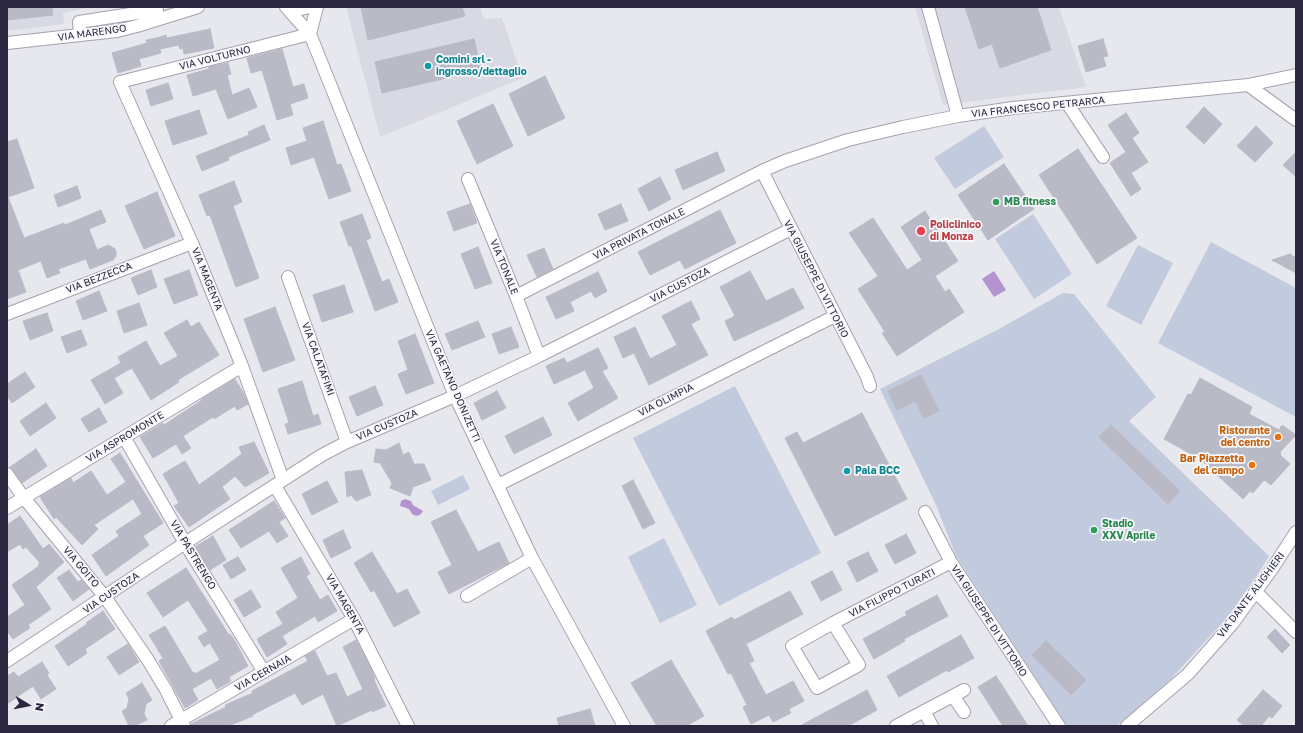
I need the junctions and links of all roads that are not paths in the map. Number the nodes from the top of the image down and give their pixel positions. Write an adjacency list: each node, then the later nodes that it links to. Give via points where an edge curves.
1 (198, 7): 6 (street, VIA MARENGO)
2 (286, 7): 3 (street, via 297,10); 7 (street, VIA GAETANO DONIZETTI)
3 (309, 7)
4 (317, 7): 7 (street)
5 (928, 7): 13 (street)
6 (157, 12): 8 (street, VIA MARENGO, via 117,31)
7 (310, 34): 10 (street, VIA VOLTURNO); 27 (street, VIA GAETANO DONIZETTI)
8 (7, 43)
9 (1296, 75): 11 (street, VIA FRANCESCO PETRARCA)
10 (120, 82): 19 (street, VIA MAGENTA)
11 (1248, 85): 12 (street, VIA FRANCESCO PETRARCA); 14 (street)
12 (1067, 103): 13 (street, VIA FRANCESCO PETRARCA); 15 (street)
13 (958, 116): 16 (street, VIA FRANCESCO PETRARCA, via 848,140 792,158)
14 (1296, 120)
15 (1103, 157)
16 (762, 171): 18 (street, VIA GIUSEPPE DI VITTORIO); 21 (street, VIA PRIVATA TONALE)
17 (468, 179): 21 (street, VIA TONALE)
18 (790, 229): 23 (street, VIA GIUSEPPE DI VITTORIO); 24 (street, VIA CUSTOZA)
19 (192, 243): 22 (street, VIA BEZZECCA); 25 (street, VIA MAGENTA)
20 (288, 277): 29 (street, VIA CALATAFIMI)
21 (516, 296): 24 (street, VIA TONALE)
22 (7, 314)
23 (835, 316): 26 (street, VIA GIUSEPPE DI VITTORIO); 32 (street, VIA OLIMPIA)
24 (539, 356): 27 (street, VIA CUSTOZA)
25 (242, 366): 28 (street, VIA ASPROMONTE); 31 (street, VIA MAGENTA)
26 (870, 386)
27 (455, 396): 29 (street, VIA CUSTOZA); 32 (street, VIA GAETANO DONIZETTI)
28 (124, 437): 33 (street, VIA ASPROMONTE); 37 (street, VIA PASTRENGO)
29 (348, 442): 31 (street, VIA CUSTOZA, via 322,455)
30 (7, 474): 33 (street, VIA GOITO)
31 (279, 483): 37 (street, VIA CUSTOZA); 43 (street, VIA MAGENTA)
32 (498, 485): 38 (street, VIA GAETANO DONIZETTI)
33 (24, 498): 34 (street, VIA ASPROMONTE); 42 (street, VIA GOITO)
34 (7, 508)
35 (925, 512): 39 (street, VIA GIUSEPPE DI VITTORIO)
36 (1296, 532): 40 (street, VIA DANTE ALIGHIERI)
37 (186, 543): 42 (street, VIA CUSTOZA); 47 (street, VIA PASTRENGO)
38 (532, 558): 41 (street); 54 (street, VIA GAETANO DONIZETTI)
39 (951, 562): 44 (street, VIA FILIPPO TURATI); 57 (street, VIA GIUSEPPE DI VITTORIO)
40 (1256, 592): 45 (street); 58 (street, VIA DANTE ALIGHIERI, via 1233,623 1188,674)
41 (467, 596)
42 (105, 597): 46 (street, VIA CUSTOZA); 52 (street, VIA GOITO, via 148,660)
43 (354, 619): 47 (street, VIA CERNAIA); 53 (street, VIA MAGENTA)
44 (834, 623): 44 (street, VIA FILIPPO TURATI, via 792,646 817,688 859,665)
45 (1296, 632)
46 (7, 661)
47 (264, 672): 52 (street, VIA CERNAIA)
48 (964, 690): 49 (street)
49 (953, 696): 50 (street); 51 (street)
50 (924, 711): 55 (street); 56 (street)
51 (964, 712)
52 (179, 724)
53 (408, 726)
54 (624, 726)
55 (896, 726)
56 (932, 726)
57 (1059, 726)
58 (1127, 726)

